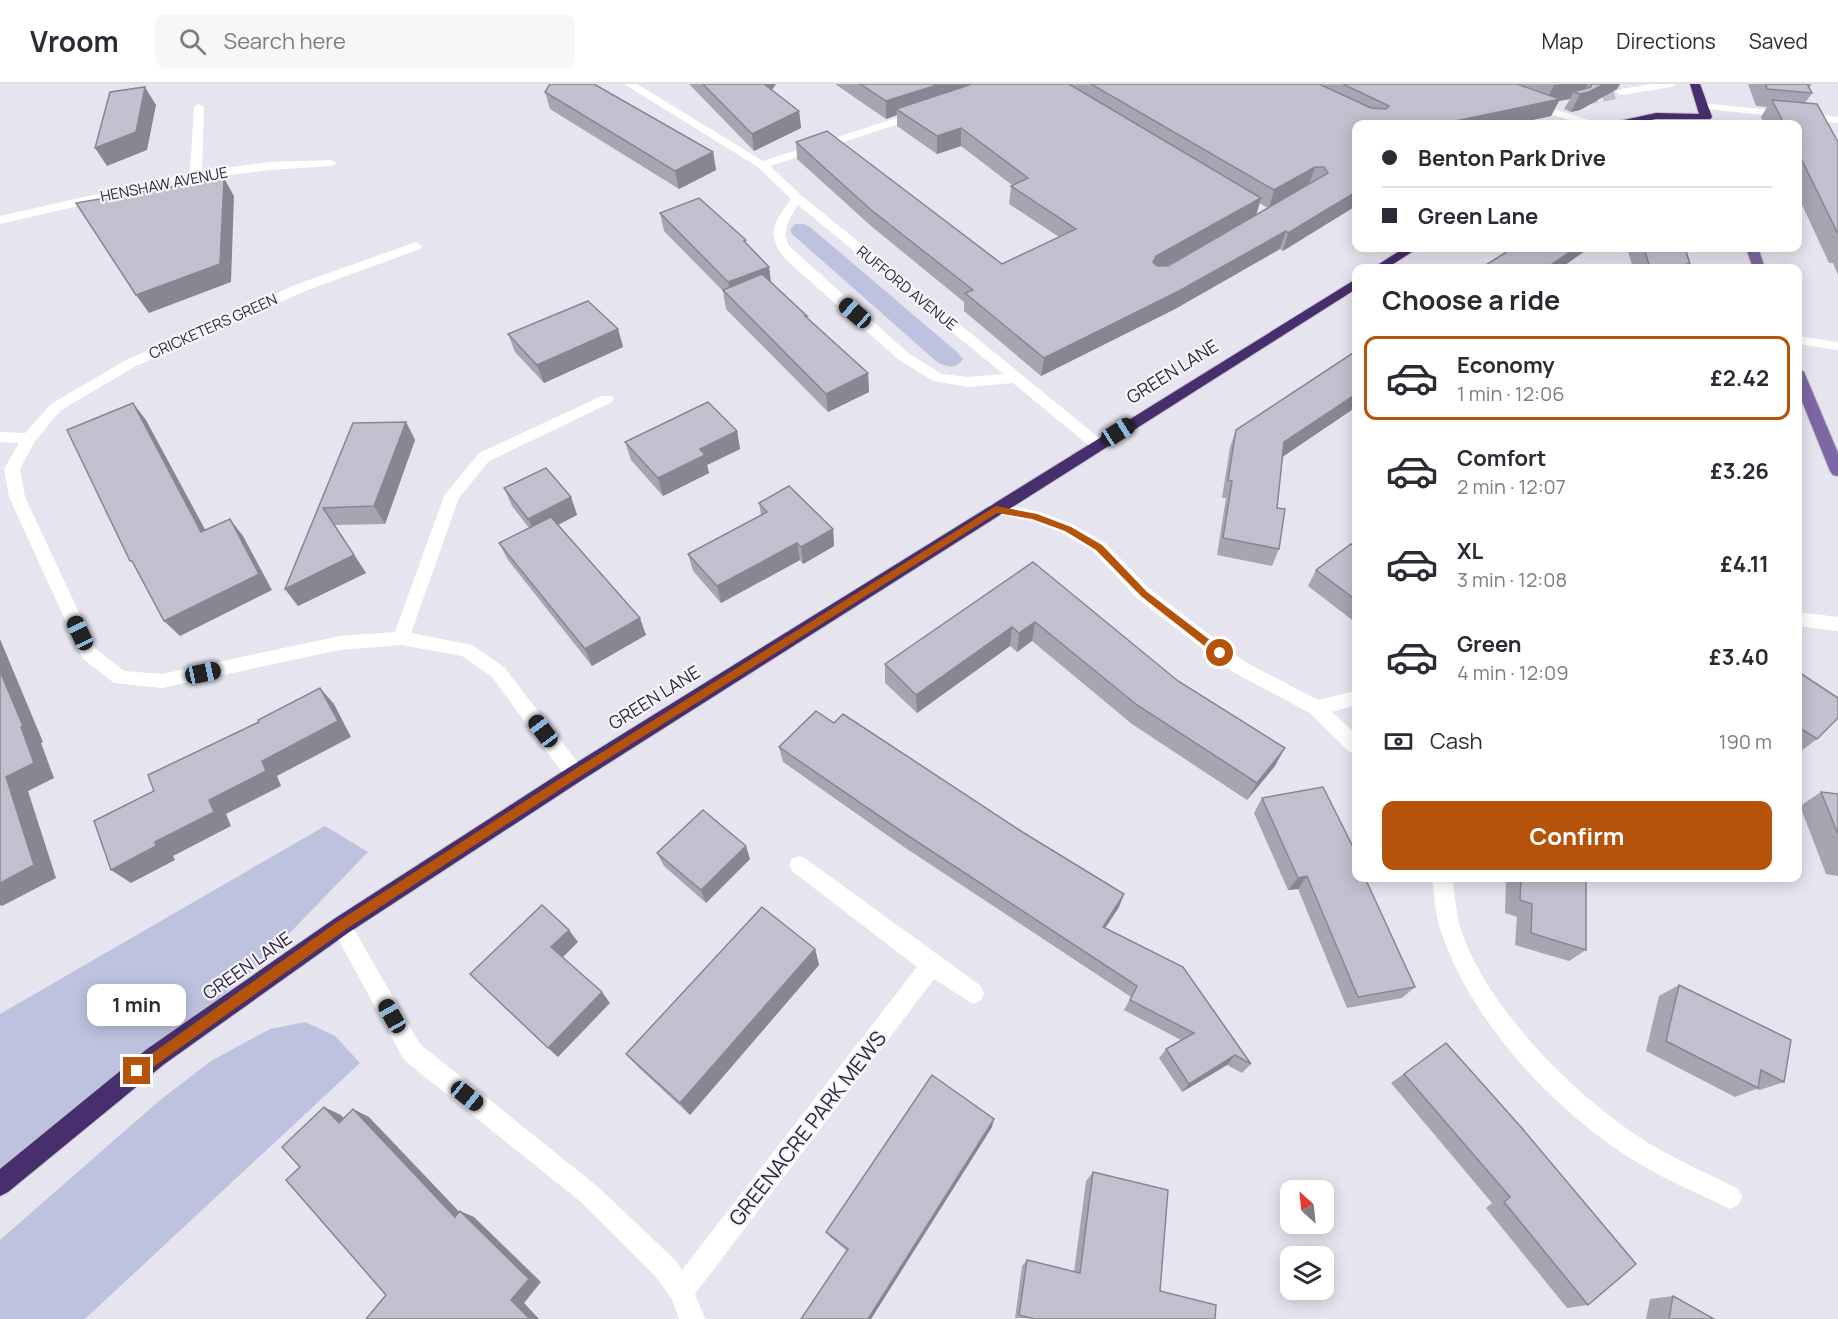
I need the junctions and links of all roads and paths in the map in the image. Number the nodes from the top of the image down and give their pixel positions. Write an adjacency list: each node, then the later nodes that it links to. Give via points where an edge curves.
1 (629, 84): 15 (street, RUFFORD AVENUE)
2 (1671, 84): 4 (street)
3 (1695, 84): 10 (highway)
4 (1621, 92)
5 (1524, 102): 8 (street)
6 (1565, 104): 8 (street)
7 (200, 107): 16 (street)
8 (1544, 109): 11 (street)
9 (932, 110): 15 (street)
10 (1706, 116): 12 (highway); 13 (street)
11 (1578, 120)
12 (1638, 120)
13 (1838, 120)
14 (331, 162): 16 (street, HENSHAW AVENUE)
15 (762, 165): 17 (street, RUFFORD AVENUE)
16 (196, 175): 18 (street, HENSHAW AVENUE)
17 (797, 198): 25 (street, RUFFORD AVENUE); 25 (street, via 778,229 778,242 903,356 938,378 968,382)
18 (0, 220)
19 (416, 246): 29 (street, CRICKETERS GREEN, via 300,288 131,363 56,407)
20 (1406, 252): 21 (highway)
21 (1386, 264)
22 (1352, 286): 30 (highway, GREEN LANE)
23 (1802, 341): 24 (street)
24 (1838, 346)
25 (1017, 378): 30 (street, RUFFORD AVENUE)
26 (1802, 384): 31 (main road)
27 (607, 399): 35 (street, via 484,457 452,496)
28 (0, 437): 29 (street)
29 (29, 438): 35 (street, CRICKETERS GREEN, via 12,469 17,497 90,654 120,678 162,681 340,643)
30 (1098, 445): 32 (highway, GREEN LANE)
31 (1838, 471)
32 (996, 509): 37 (street, via 1034,516 1099,547 1144,594 1239,667); 39 (highway, GREEN LANE)
33 (1802, 620): 34 (street)
34 (1838, 624)
35 (400, 638): 39 (street, CRICKETERS GREEN, via 466,650 498,672)
36 (1352, 699): 37 (street)
37 (1316, 708): 38 (street)
38 (1352, 742)
39 (575, 774): 42 (highway, GREEN LANE)
40 (799, 865): 43 (street)
41 (1443, 882): 46 (street, via 1449,927 1476,987 1517,1043 1584,1111 1648,1156)
42 (341, 926): 45 (highway, GREEN LANE, via 155,1057); 47 (street, via 412,1052 590,1195 666,1269)
43 (932, 965): 44 (street); 47 (street, GREENACRE PARK MEWS)
44 (973, 993)
45 (0, 1184)
46 (1730, 1197)
47 (681, 1291): 48 (street)
48 (692, 1319)

